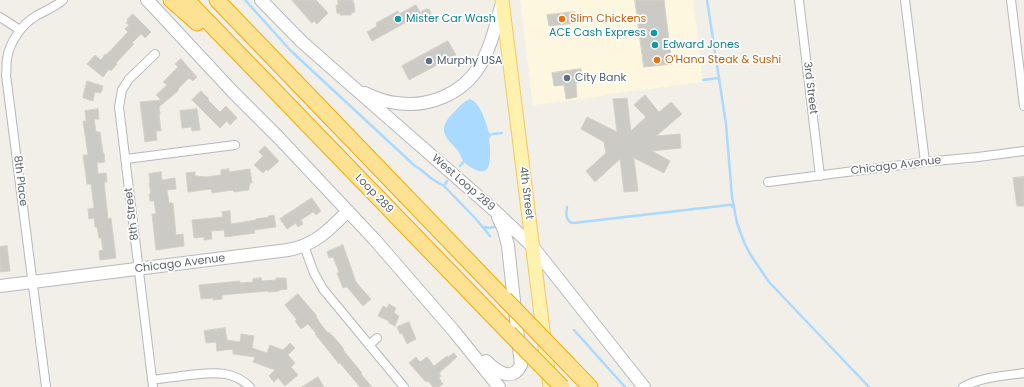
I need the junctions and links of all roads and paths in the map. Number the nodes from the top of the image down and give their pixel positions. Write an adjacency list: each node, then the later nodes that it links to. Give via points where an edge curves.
1 (63, 0): 13 (street, 8th Place, via 27,22)
2 (147, 0): 25 (main road)
3 (171, 0): 15 (highway)
4 (187, 0): 15 (highway, Loop 289)
5 (217, 0): 17 (highway, Loop 289)
6 (231, 0): 17 (highway, via 252,29)
7 (261, 0): 16 (main road, West Loop 289)
8 (799, 0): 23 (street, 3rd Street)
9 (905, 0): 22 (street)
10 (1010, 0): 18 (street)
11 (502, 2): 16 (main road, via 490,44 478,68 466,83 445,97 424,103 397,103 380,100); 28 (main road, 4th Street)
12 (0, 17): 13 (street)
13 (20, 30): 30 (street, 8th Place, via 7,59 6,75)
14 (155, 54): 21 (street, 8th Street, via 129,79 122,90 119,107)
15 (264, 80): 42 (highway, Loop 289, bridge)
16 (352, 87): 26 (main road, West Loop 289)
17 (310, 96): 43 (highway, Loop 289, bridge)
18 (1024, 106)
19 (235, 145): 21 (street)
20 (1024, 151): 22 (street, Chicago Avenue)
21 (126, 159): 29 (street, 8th Street)
22 (925, 162): 23 (street, Chicago Avenue)
23 (820, 176): 24 (street, Chicago Avenue)
24 (768, 182)
25 (348, 211): 27 (main road, Chicago Avenue, via 325,233); 32 (main road)
26 (495, 211): 28 (main road, West Loop 289); 32 (main road, via 508,246 521,364 518,370 506,374 494,370)
27 (304, 246): 29 (main road, Chicago Avenue); 34 (street, via 323,289)
28 (533, 247): 41 (main road, 4th Street); 44 (main road, West Loop 289)
29 (138, 269): 30 (main road, Chicago Avenue); 36 (street, 8th Street)
30 (33, 282): 31 (main road, Chicago Avenue); 37 (street, 8th Place)
31 (0, 286)
32 (453, 330): 40 (main road)
33 (377, 338): 34 (street)
34 (369, 345): 39 (street)
35 (1024, 373): 45 (street, via 985,379)
36 (152, 384): 38 (street, via 216,372 229,374)
37 (46, 387)
38 (250, 387)
39 (404, 387)
40 (499, 387)
41 (550, 387)
42 (562, 387)
43 (590, 387)
44 (644, 387)
45 (963, 387)

